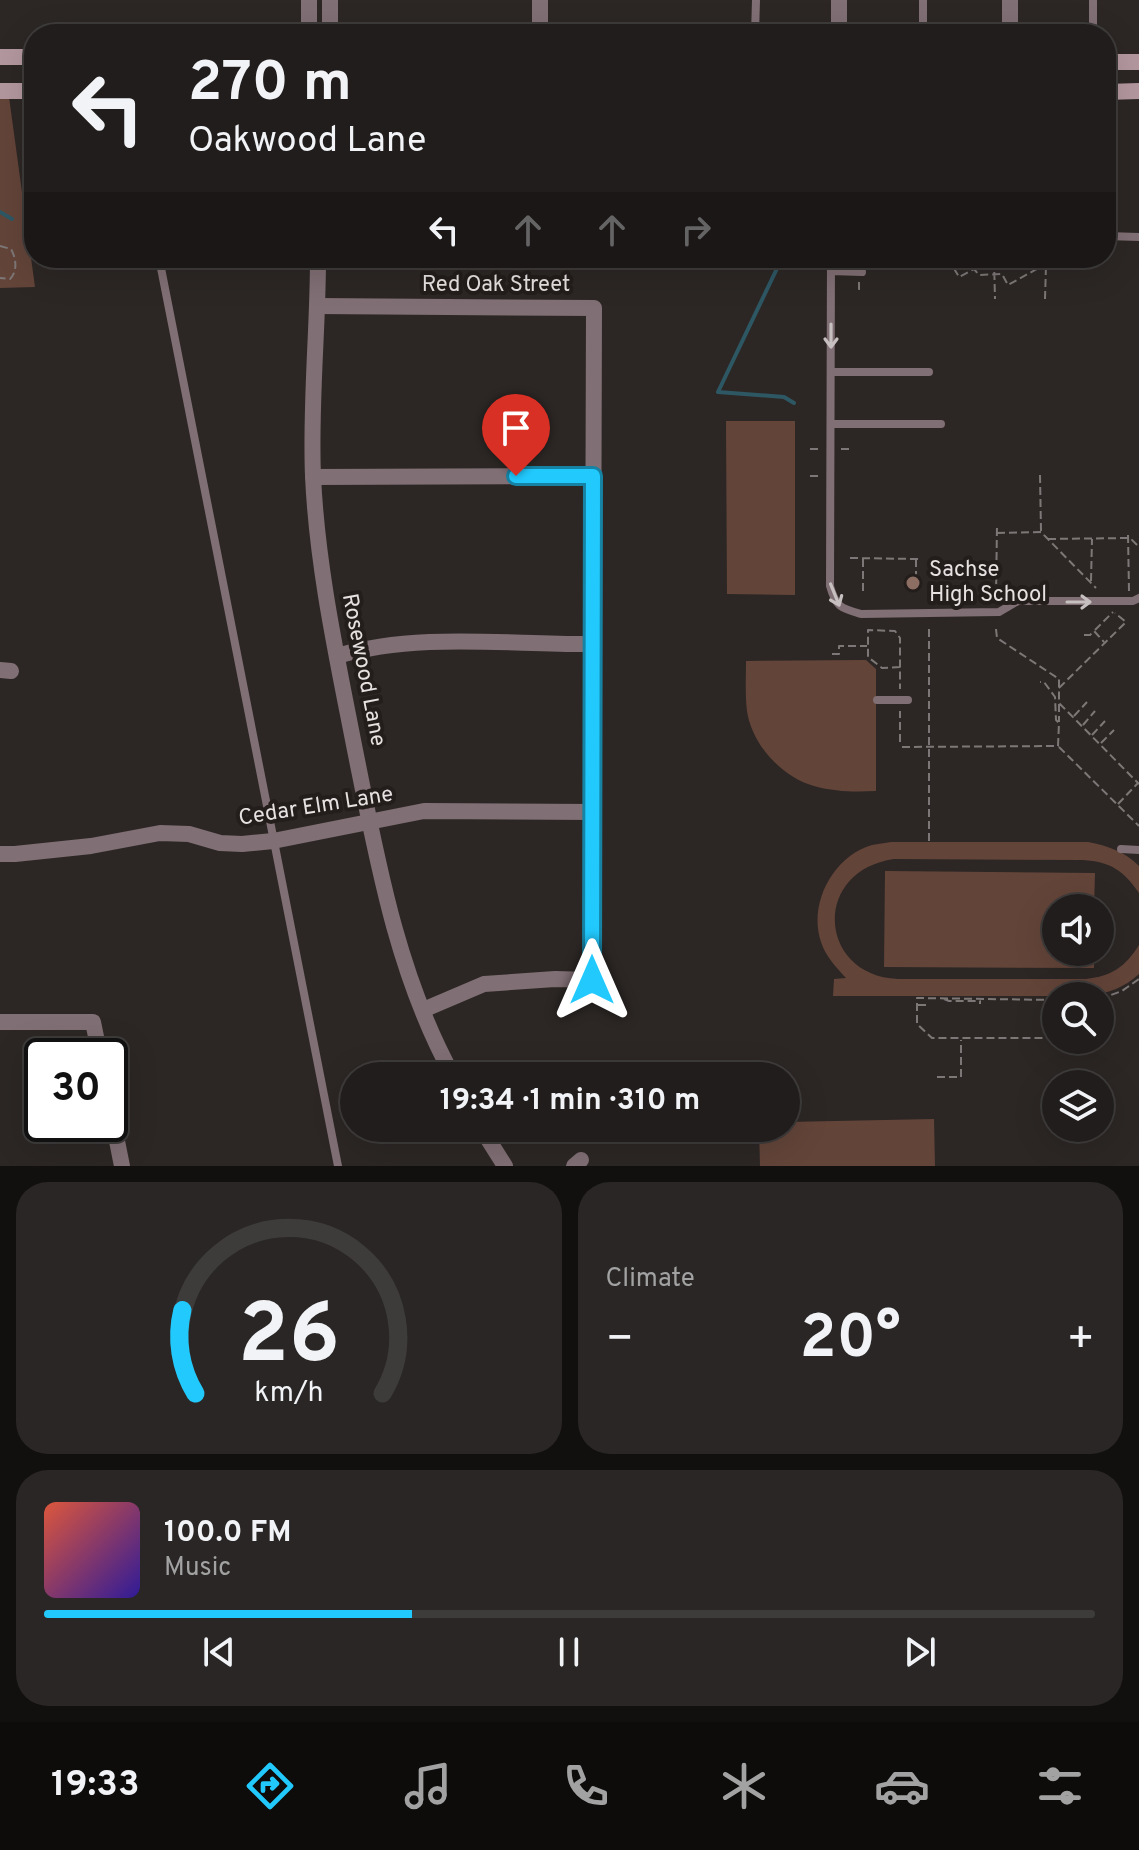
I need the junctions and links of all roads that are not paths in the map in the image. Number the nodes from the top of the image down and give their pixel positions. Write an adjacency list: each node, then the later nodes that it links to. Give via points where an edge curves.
1 (309, 0): 9 (street)
2 (330, 0): 10 (street)
3 (540, 0): 11 (street)
4 (756, 0): 12 (lane)
5 (839, 0): 13 (street)
6 (923, 0): 14 (lane)
7 (1010, 0): 15 (street)
8 (1093, 0): 16 (lane)
9 (309, 24)
10 (330, 24)
11 (540, 24)
12 (755, 24)
13 (839, 24)
14 (923, 24)
15 (1010, 24)
16 (1093, 24)
17 (0, 57): 18 (main road)
18 (24, 57)
19 (1116, 62): 20 (main road)
20 (1139, 62)
21 (0, 91): 22 (main road)
22 (24, 91)
23 (1139, 91): 24 (main road)
24 (1116, 92)
25 (1116, 236): 26 (lane)
26 (1139, 237)
27 (161, 268): 45 (lane)
28 (318, 268): 31 (street, Rosewood Lane)
29 (831, 271): 30 (lane); 32 (lane, one-way to 32)
30 (860, 272)
31 (318, 306): 36 (street, Red Oak Street, via 594,308); 37 (street, Rosewood Lane)
32 (831, 372): 33 (lane); 34 (lane)
33 (929, 372)
34 (831, 424): 35 (lane); 38 (lane, one-way to 38, via 830,586 842,609 861,614 999,612 1018,601)
35 (941, 424)
36 (593, 476): 37 (street); 39 (street, Red Oak Street)
37 (313, 477): 40 (street, Rosewood Lane)
38 (1139, 598)
39 (594, 644): 40 (street, via 419,643); 43 (street, Red Oak Street)
40 (337, 656): 44 (street, Rosewood Lane)
41 (877, 700): 42 (lane)
42 (904, 700)
43 (593, 812): 44 (street, Cedar Elm Lane, via 424,811); 49 (street, Red Oak Street, via 592,980 484,984)
44 (369, 821): 45 (street, Cedar Elm Lane); 49 (street, Rosewood Lane, via 385,897)
45 (273, 841): 48 (street, Cedar Elm Lane, via 220,843 160,833); 56 (lane)
46 (1121, 849): 47 (lane)
47 (1139, 850)
48 (0, 854)
49 (423, 1010): 52 (street, Rosewood Lane)
50 (0, 1022): 51 (street, via 93,1022)
51 (96, 1038)
52 (447, 1062)
53 (117, 1142): 55 (street)
54 (490, 1142): 57 (street)
55 (122, 1166)
56 (338, 1166)
57 (505, 1166)

